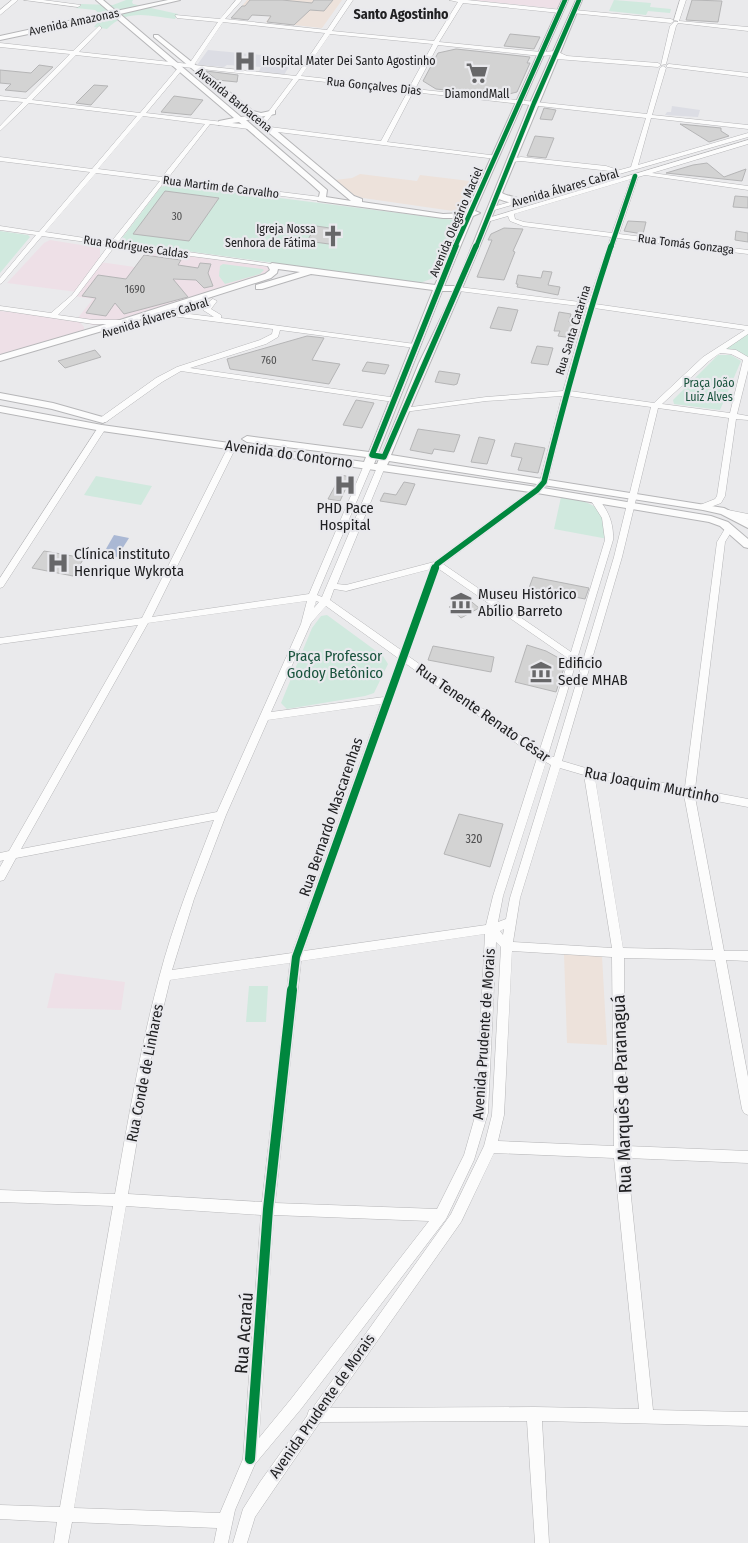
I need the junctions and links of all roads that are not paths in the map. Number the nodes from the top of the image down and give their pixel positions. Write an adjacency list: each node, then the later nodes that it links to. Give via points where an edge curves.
1 (15, 0): 18 (street)
2 (27, 0): 13 (street)
3 (151, 0): 15 (main road, Avenida Amazonas)
4 (177, 0): 15 (main road)
5 (239, 0): 21 (street)
6 (350, 0): 25 (street)
7 (452, 0): 8 (street)
8 (462, 0): 16 (street); 29 (street)
9 (565, 0): 16 (main road, Avenida Olegário Maciel)
10 (579, 0): 17 (main road, Avenida Olegário Maciel)
11 (683, 0): 22 (street)
12 (101, 1): 14 (main road, Avenida Barbacena); 19 (main road)
13 (78, 6)
14 (113, 11): 15 (main road, Avenida Amazonas); 19 (main road, Avenida Amazonas); 28 (main road, Avenida Amazonas); 36 (main road, Avenida Barbacena)
15 (125, 11)
16 (560, 11): 32 (main road, Avenida Olegário Maciel)
17 (574, 12): 22 (street); 33 (main road, Avenida Olegário Maciel)
18 (0, 13)
19 (91, 13): 26 (main road, Avenida Amazonas)
20 (177, 16): 21 (street)
21 (221, 21): 25 (street); 34 (street)
22 (675, 21): 24 (street); 35 (street)
23 (99, 28): 31 (street)
24 (748, 29)
25 (328, 32): 29 (street); 38 (street)
26 (0, 33)
27 (152, 33): 34 (main road, Avenida Barbacena)
28 (0, 39)
29 (436, 43): 32 (street); 39 (street)
30 (0, 45): 31 (street)
31 (74, 54): 36 (street); 41 (street)
32 (541, 54): 33 (street); 42 (main road, Avenida Olegário Maciel)
33 (555, 56): 35 (street); 43 (main road, Avenida Olegário Maciel)
34 (192, 66): 36 (main road); 38 (street, Rua Gonçalves Dias); 44 (main road, Avenida Barbacena)
35 (663, 66): 37 (street); 47 (street)
36 (178, 67): 46 (street); 48 (main road, Avenida Barbacena)
37 (748, 75)
38 (297, 78): 39 (street, Rua Gonçalves Dias); 45 (street)
39 (412, 90): 42 (street, Rua Gonçalves Dias); 61 (street)
40 (0, 98): 41 (street)
41 (28, 102): 46 (street); 54 (street)
42 (519, 102): 43 (street, Rua Gonçalves Dias); 64 (main road, Avenida Olegário Maciel)
43 (534, 103): 47 (street, Rua Gonçalves Dias); 67 (main road, Avenida Olegário Maciel)
44 (250, 112): 45 (main road, via 261,115); 48 (main road); 50 (main road, Avenida Barbacena)
45 (272, 112): 50 (street)
46 (142, 114): 49 (street); 71 (street)
47 (650, 115): 53 (street, Rua Gonçalves Dias); 65 (street)
48 (241, 120): 51 (main road); 52 (main road, Avenida Barbacena)
49 (209, 122): 51 (street); 78 (street)
50 (263, 123): 55 (main road, Avenida Barbacena)
51 (222, 124): 52 (street)
52 (249, 127): 59 (main road, Avenida Barbacena)
53 (748, 127)
54 (0, 129)
55 (270, 129): 56 (street); 58 (main road, Avenida Barbacena)
56 (297, 132): 58 (street); 61 (street)
57 (748, 135): 68 (street, Avenida Álvares Cabral)
58 (282, 139): 59 (main road); 62 (main road, Avenida Barbacena)
59 (268, 142): 63 (main road, Avenida Barbacena)
60 (748, 142): 69 (street, Avenida Álvares Cabral)
61 (383, 143): 64 (street)
62 (297, 152): 63 (main road); 73 (main road, Avenida Barbacena)
63 (283, 155): 77 (main road, Avenida Barbacena)
64 (496, 157): 88 (main road, Avenida Olegário Maciel)
65 (638, 157): 68 (street); 70 (street)
66 (0, 159): 71 (street, Rua Martim de Carvalho)
67 (512, 160): 74 (street, via 613,170); 82 (main road, Avenida Olegário Maciel)
68 (654, 162): 70 (street, Avenida Álvares Cabral)
69 (670, 165): 72 (street, Avenida Álvares Cabral); 76 (street, via 667,172)
70 (634, 168): 74 (street, Avenida Álvares Cabral)
71 (94, 170): 78 (street, Rua Martim de Carvalho); 92 (street)
72 (643, 173): 75 (street, Avenida Álvares Cabral); 76 (street)
73 (325, 176): 77 (main road); 84 (main road, Avenida Barbacena)
74 (607, 176): 85 (street, Avenida Álvares Cabral)
75 (635, 176): 79 (street, Avenida Álvares Cabral); 81 (street, Rua Santa Catarina)
76 (677, 177): 80 (street)
77 (311, 179): 83 (main road, Avenida Barbacena, via 324,192)
78 (162, 180): 83 (street, Rua Martim de Carvalho); 94 (street)
79 (609, 183): 81 (street, via 623,184); 87 (street, Avenida Álvares Cabral)
80 (748, 188)
81 (629, 190): 93 (street, Rua Santa Catarina)
82 (497, 194): 85 (main road, via 508,200); 86 (main road, Avenida Olegário Maciel)
83 (321, 199): 89 (main road, Rua Martim de Carvalho)
84 (354, 200): 89 (main road, Rua Martim de Carvalho, via 432,211)
85 (521, 201): 86 (street, Avenida Álvares Cabral)
86 (491, 209): 88 (main road, Avenida Álvares Cabral); 90 (main road, Avenida Olegário Maciel)
87 (511, 214): 90 (street, Avenida Álvares Cabral); 93 (street, Rua Tomás Gonzaga, via 512,220 523,224)
88 (469, 215): 89 (main road, Rua Martim de Carvalho); 99 (main road, Avenida Olegário Maciel)
89 (443, 216)
90 (487, 220): 100 (main road, Avenida Olegário Maciel)
91 (0, 228): 92 (street, Rua Rodrigues Caldas)
92 (41, 234): 94 (street, Rua Rodrigues Caldas); 98 (street)
93 (616, 236): 95 (street, Rua Tomás Gonzaga); 102 (street, Rua Santa Catarina)
94 (112, 244): 96 (street, Rua Rodrigues Caldas); 106 (street, via 74,296)
95 (748, 252)
96 (272, 266): 97 (main road); 104 (main road, Avenida Álvares Cabral, via 274,271 268,276)
97 (311, 272): 99 (main road); 101 (main road, Avenida Álvares Cabral)
98 (0, 282)
99 (439, 288): 100 (main road); 113 (main road, Avenida Olegário Maciel)
100 (459, 289): 102 (street); 118 (main road, Avenida Olegário Maciel)
101 (213, 300): 105 (main road, Avenida Álvares Cabral); 108 (street, via 207,310)
102 (591, 306): 111 (street); 121 (street, Rua Santa Catarina)
103 (0, 308): 106 (street)
104 (156, 312): 105 (street); 109 (main road, Avenida Álvares Cabral)
105 (172, 313): 108 (street); 116 (main road, Avenida Álvares Cabral)
106 (52, 316): 107 (street)
107 (77, 320): 109 (street); 112 (street, via 84,327)
108 (223, 320): 110 (street)
109 (123, 322): 112 (main road, Avenida Álvares Cabral)
110 (277, 328): 113 (street); 120 (street, via 275,335 263,342)
111 (748, 329): 114 (street)
112 (84, 334): 115 (main road, Avenida Álvares Cabral); 116 (main road)
113 (415, 346): 118 (main road, via 421,349); 123 (main road, Avenida Olegário Maciel)
114 (719, 350): 117 (street); 125 (street)
115 (0, 358)
116 (26, 358): 119 (main road, Avenida Álvares Cabral)
117 (747, 359): 129 (street)
118 (424, 363): 127 (main road, Avenida Olegário Maciel)
119 (0, 366)
120 (180, 370): 123 (street); 131 (street, via 159,380)
121 (566, 393): 125 (street); 127 (street); 135 (street, Rua Santa Catarina)
122 (0, 396): 131 (main road, via 52,406)
123 (394, 400): 133 (main road, Avenida Olegário Maciel)
124 (0, 401): 131 (main road, Avenida do Contorno)
125 (654, 406): 129 (street); 138 (street, Avenida Prudente de Morais)
126 (0, 409): 131 (main road, Avenida do Contorno)
127 (404, 410): 134 (main road, Avenida Olegário Maciel)
128 (0, 414): 131 (main road, via 75,426)
129 (733, 416): 130 (street); 139 (street, via 721,496 718,501)
130 (748, 418)
131 (102, 424): 132 (main road, Avenida do Contorno); 133 (main road, Avenida do Contorno); 146 (street)
132 (232, 445): 133 (main road, Avenida do Contorno); 150 (street)
133 (370, 460): 134 (main road, Avenida do Contorno); 148 (street, Rua Conde de Linhares)
134 (383, 462): 135 (main road, Avenida do Contorno); 136 (main road, Avenida do Contorno); 147 (street, Rua Conde de Linhares)
135 (544, 482): 136 (street, Rua Santa Catarina); 138 (main road, Avenida do Contorno)
136 (537, 490): 137 (main road, Avenida do Contorno); 145 (street)
137 (594, 499): 138 (main road, Avenida do Contorno); 154 (street, Avenida Prudente de Morais, via 604,509 609,540)
138 (633, 500): 139 (main road, Avenida do Contorno); 143 (main road, Avenida do Contorno, via 711,519); 158 (street, Avenida Prudente de Morais, via 588,665)
139 (703, 506): 140 (main road, Avenida do Contorno)
140 (728, 513): 141 (street); 142 (main road, Avenida do Contorno)
141 (748, 517)
142 (748, 525)
143 (729, 528): 144 (main road, Avenida do Contorno); 160 (street, via 721,542)
144 (748, 545)
145 (437, 564): 147 (street, via 346,588); 153 (street, Rua Bernardo Mascarenhas); 154 (street)
146 (0, 585)
147 (331, 586): 149 (street, Rua Conde de Linhares)
148 (312, 596): 149 (street, Rua Tenente Renato César); 150 (street); 151 (street, Rua Conde de Linhares)
149 (325, 601): 151 (street, Rua Conde de Linhares); 153 (street, Rua Tenente Renato César)
150 (146, 621): 152 (street); 163 (street)
151 (306, 624): 156 (street, Rua Conde de Linhares)
152 (0, 641)
153 (402, 657): 155 (street, Rua Bernardo Mascarenhas); 157 (street, Rua Tenente Renato César)
154 (574, 658): 157 (street, Avenida Prudente de Morais)
155 (388, 700): 156 (street); 172 (street, Rua Bernardo Mascarenhas)
156 (264, 717): 162 (street, Rua Conde de Linhares)
157 (542, 756): 158 (street, Rua Tenente Renato César); 167 (street, Avenida Prudente de Morais)
158 (556, 763): 159 (street, Rua Joaquim Murtinho); 166 (street, Avenida Prudente de Morais)
159 (588, 773): 160 (street, Rua Joaquim Murtinho); 169 (street, Rua Marquês de Paranaguá)
160 (689, 793): 161 (street, Rua Joaquim Murtinho); 170 (street)
161 (748, 803)
162 (221, 815): 163 (street); 173 (street, Rua Conde de Linhares, via 189,899)
163 (13, 854): 164 (street); 165 (street)
164 (0, 857)
165 (0, 877)
166 (509, 923): 167 (street); 168 (street, Avenida Prudente de Morais)
167 (491, 928): 168 (street); 172 (street); 181 (street, Avenida Prudente de Morais, via 482,1113 470,1156)
168 (507, 946): 169 (street); 175 (street, Avenida Prudente de Morais, via 498,1115)
169 (618, 953): 170 (street); 176 (street, Rua Marquês de Paranaguá)
170 (720, 955): 171 (street); 174 (street)
171 (748, 956)
172 (296, 957): 173 (street); 180 (street, Rua Bernardo Mascarenhas)
173 (165, 976): 179 (street, Rua Conde de Linhares, via 144,1063)
174 (748, 1109)
175 (490, 1147): 176 (street); 183 (street, Avenida Prudente de Morais, via 456,1218)
176 (620, 1152): 177 (street); 184 (street, Rua Marquês de Paranaguá)
177 (748, 1158)
178 (0, 1196): 179 (street)
179 (121, 1200): 180 (street); 188 (street, Rua Conde de Linhares)
180 (268, 1209): 181 (street); 186 (street, Rua Acaraú)
181 (441, 1215): 186 (street, Avenida Prudente de Morais)
182 (534, 1414): 183 (street); 184 (street); 193 (street)
183 (314, 1415): 192 (street, Avenida Prudente de Morais, via 248,1514)
184 (647, 1416): 185 (street)
185 (748, 1419)
186 (250, 1459): 189 (street, Avenida Prudente de Morais)
187 (0, 1512): 188 (street)
188 (66, 1515): 189 (street); 190 (street, Rua Conde de Linhares)
189 (225, 1521): 191 (street, Avenida Prudente de Morais)
190 (61, 1543)
191 (221, 1543)
192 (240, 1543)
193 (542, 1543)

